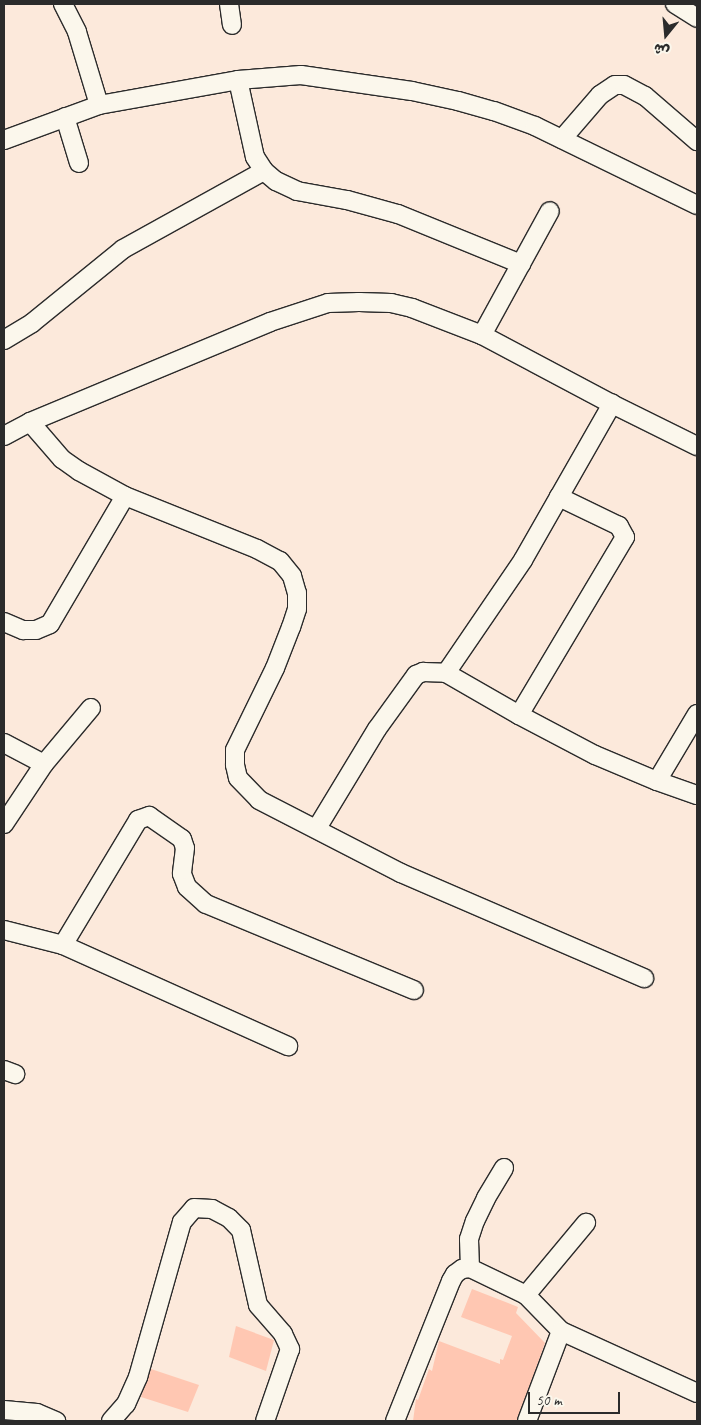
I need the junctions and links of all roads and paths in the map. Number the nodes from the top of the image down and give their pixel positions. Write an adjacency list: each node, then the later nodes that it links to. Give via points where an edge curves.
1 (63, 4): 7 (street, via 76,32)
2 (230, 4): 5 (street)
3 (675, 4): 4 (street)
4 (697, 18)
5 (232, 25)
6 (238, 80): 7 (street); 9 (street, via 301,75 412,91 494,111); 13 (street, via 252,151)
7 (99, 105): 8 (street)
8 (65, 117): 10 (street); 12 (street)
9 (562, 139): 11 (street, via 600,95 615,85 624,85 645,96); 14 (street)
10 (4, 140)
11 (697, 141)
12 (79, 163)
13 (264, 171): 16 (street, via 296,191 398,214); 18 (street, via 123,249 32,323)
14 (697, 205)
15 (550, 212): 16 (street)
16 (521, 264): 17 (street)
17 (482, 335): 19 (street); 20 (street, via 391,303 328,304 270,322)
18 (4, 340)
19 (612, 404): 22 (street); 24 (street)
20 (30, 422): 21 (street); 23 (street, via 68,463)
21 (4, 436)
22 (697, 446)
23 (125, 496): 25 (street, via 50,624 36,630 22,630); 35 (street, via 257,549 280,561 292,576 297,609 274,668 235,750 234,765 238,778 259,800)
24 (558, 497): 26 (street, via 523,560); 29 (street, via 619,526 625,537)
25 (4, 622)
26 (446, 673): 29 (street); 35 (street, via 423,672 416,675 377,729)
27 (91, 708): 31 (street)
28 (697, 714): 32 (street)
29 (519, 715): 32 (street, via 594,754)
30 (4, 743): 31 (street)
31 (44, 764): 34 (street)
32 (657, 781): 33 (street)
33 (697, 795)
34 (4, 824)
35 (317, 828): 38 (street, via 401,873)
36 (4, 930): 37 (street)
37 (63, 945): 39 (street, via 138,820 149,816 182,839 185,848 182,874 187,887 206,904); 40 (street)
38 (644, 978)
39 (414, 990)
40 (288, 1046)
41 (504, 1168): 43 (street, via 475,1221 470,1239)
42 (586, 1223): 44 (street)
43 (470, 1268): 44 (street); 51 (street, via 462,1268 451,1281)
44 (526, 1295): 45 (street)
45 (561, 1331): 46 (street); 52 (street)
46 (697, 1393)
47 (4, 1410): 48 (street, via 37,1414)
48 (56, 1421)
49 (111, 1421): 50 (street, via 126,1404 138,1377 182,1222 194,1208 212,1209 242,1230 258,1304 290,1349)
50 (266, 1421)
51 (395, 1421)
52 (527, 1421)

